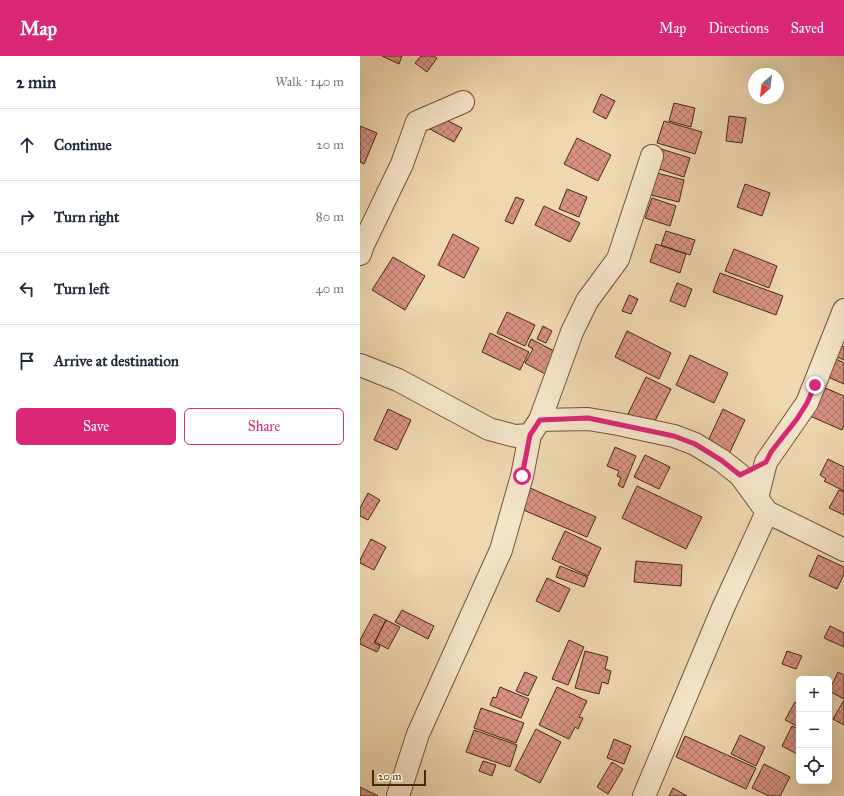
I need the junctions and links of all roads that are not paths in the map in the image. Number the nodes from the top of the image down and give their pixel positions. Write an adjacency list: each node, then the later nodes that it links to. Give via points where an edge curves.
1 (463, 102): 3 (street, via 417,122 402,164)
2 (652, 156): 6 (street, via 618,258 587,301 572,332)
3 (360, 254)
4 (844, 310): 7 (street, via 807,403)
5 (360, 364): 6 (street, via 398,380 489,428 515,436)
6 (535, 428): 8 (street, via 588,418 674,436 695,444); 11 (street, via 501,550 418,734)
7 (766, 462): 8 (street); 9 (street)
8 (740, 475): 9 (street)
9 (762, 505): 10 (street); 12 (street, via 723,608)
10 (844, 550)
11 (398, 796)
12 (644, 796)

